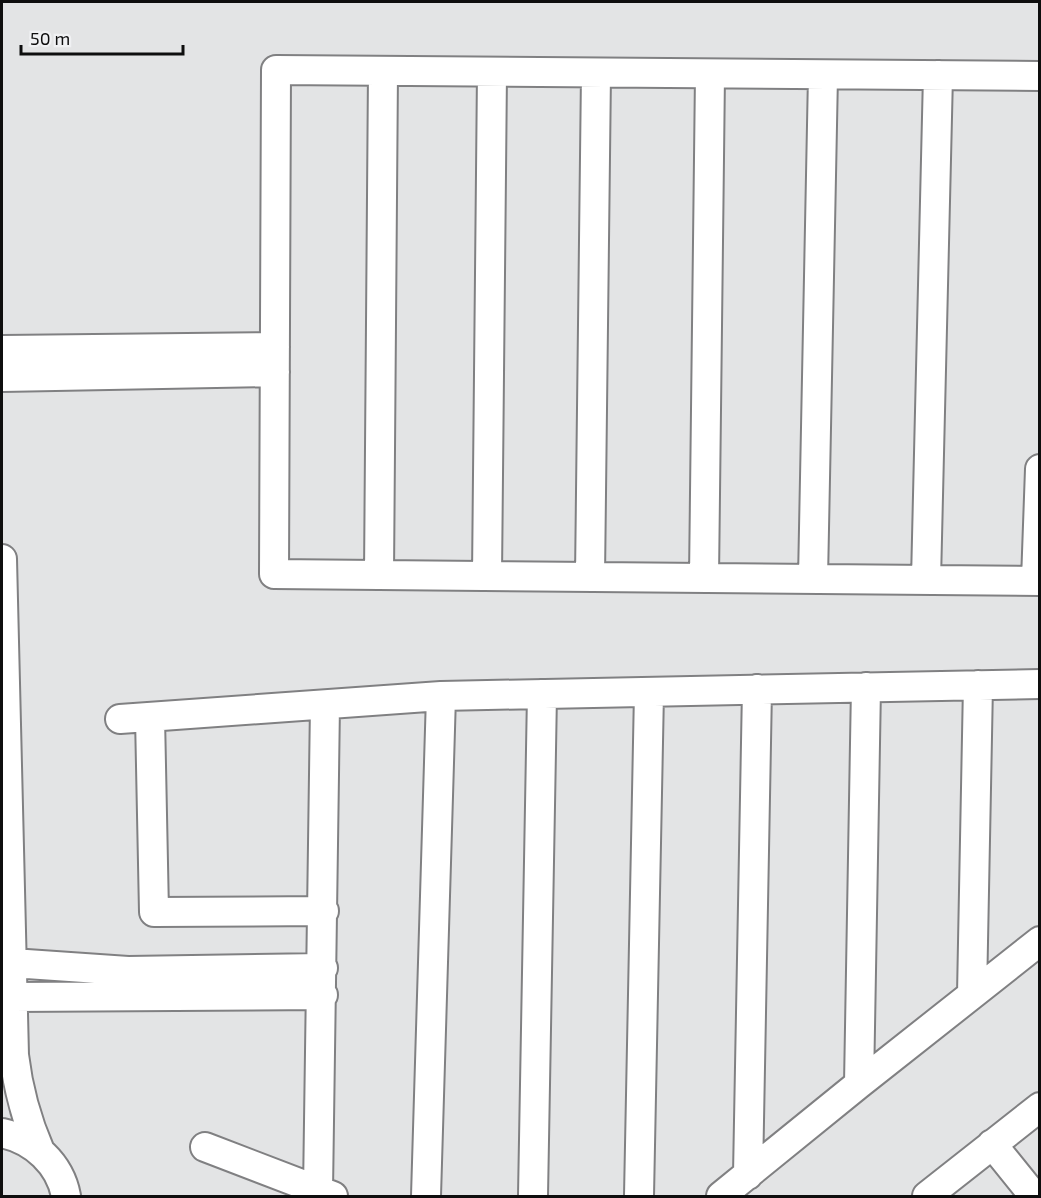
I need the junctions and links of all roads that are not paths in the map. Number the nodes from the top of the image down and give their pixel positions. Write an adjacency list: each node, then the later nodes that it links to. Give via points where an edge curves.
1 (383, 71): 2 (street); 9 (street, via 276,70); 14 (street)
2 (492, 72): 3 (street); 15 (street)
3 (596, 73): 4 (street); 16 (street)
4 (710, 74): 5 (street); 17 (street)
5 (823, 75): 6 (street); 18 (street)
6 (938, 75): 7 (street); 19 (street)
7 (1040, 76)
8 (2, 350): 10 (street)
9 (275, 359): 10 (street); 14 (street, via 274,574)
10 (83, 362): 11 (street)
11 (2, 377)
12 (1040, 469): 20 (street)
13 (2, 559): 33 (street)
14 (379, 575): 15 (street)
15 (487, 576): 16 (street)
16 (590, 577): 17 (street)
17 (704, 578): 18 (street)
18 (813, 579): 19 (street)
19 (926, 580): 20 (street)
20 (1038, 581)
21 (1040, 684): 22 (street)
22 (978, 685): 23 (street); 36 (street)
23 (866, 687): 24 (street); 38 (street)
24 (757, 689): 25 (street); 44 (street)
25 (649, 692): 26 (street); 49 (street)
26 (542, 694): 27 (street); 48 (street)
27 (441, 696): 28 (street); 47 (street)
28 (325, 705): 29 (street); 31 (street)
29 (150, 717): 30 (street); 31 (street, via 154,912)
30 (120, 719)
31 (324, 911): 34 (street)
32 (1040, 941): 36 (street)
33 (12, 963): 35 (street); 37 (street)
34 (323, 981): 35 (street); 46 (street)
35 (147, 983): 37 (street)
36 (972, 994): 38 (street)
37 (13, 997): 43 (street, via 18,1091)
38 (859, 1084): 44 (street)
39 (1040, 1107): 41 (street)
40 (2, 1133): 43 (street)
41 (992, 1144): 51 (street); 52 (street)
42 (205, 1148): 46 (street)
43 (40, 1151): 45 (street)
44 (748, 1175): 50 (street)
45 (69, 1194)
46 (326, 1194)
47 (426, 1197)
48 (533, 1197)
49 (639, 1197)
50 (721, 1197)
51 (927, 1197)
52 (1034, 1197)

